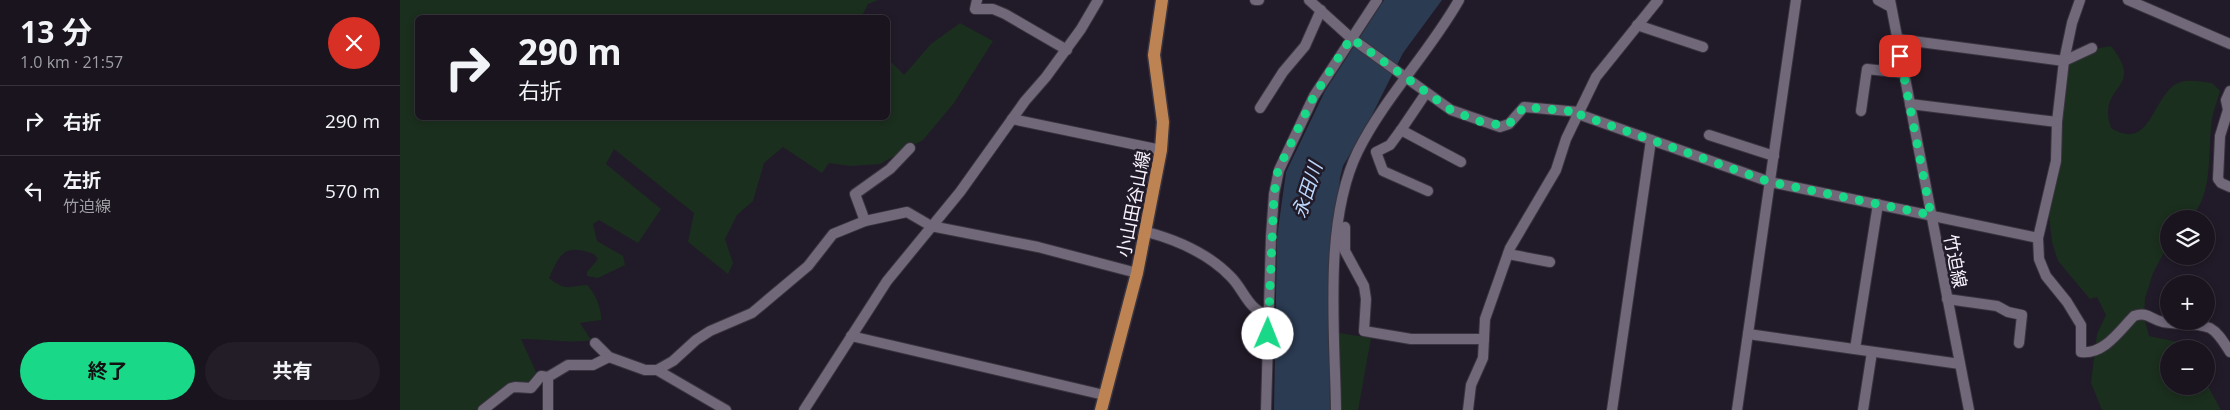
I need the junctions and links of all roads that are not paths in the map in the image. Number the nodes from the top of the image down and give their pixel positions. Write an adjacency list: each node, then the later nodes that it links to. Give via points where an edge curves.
1 (977, 0): 22 (street, via 975,9 993,9 1005,14)
2 (1098, 0): 22 (street)
3 (1162, 0): 38 (main road, 小山田谷山線, via 1154,55 1163,122)
4 (1255, 0): 5 (street)
5 (1259, 0)
6 (1309, 0): 15 (street)
7 (1377, 0): 17 (street)
8 (1459, 0): 25 (street)
9 (1658, 0): 16 (street)
10 (1796, 0): 39 (street)
11 (1878, 0): 14 (street)
12 (2080, 0): 23 (street)
13 (2129, 0): 19 (street)
14 (1890, 4): 18 (street, 竹迫線)
15 (1321, 10): 17 (street); 29 (street, via 1304,46)
16 (1637, 25): 20 (street); 31 (street, via 1596,77)
17 (1351, 38): 25 (street); 55 (street, via 1314,96 1278,170)
18 (1897, 39): 23 (street); 24 (street, 竹迫線)
19 (2230, 44)
20 (1703, 47)
21 (2092, 48): 23 (street)
22 (1067, 50): 32 (street)
23 (2064, 61): 33 (street)
24 (1904, 73): 28 (street, 竹迫線); 30 (street, via 1867,70)
25 (1404, 76): 27 (street); 46 (street, via 1359,150 1348,175)
26 (2230, 91): 42 (street, via 2220,136 2218,179)
27 (1426, 93): 31 (street, via 1459,113 1500,127 1509,124 1524,107); 34 (street)
28 (1910, 104): 33 (street); 45 (street, 竹迫線)
29 (1260, 108)
30 (1861, 111)
31 (1578, 113): 36 (street); 51 (street, via 1556,170)
32 (1012, 119): 38 (street); 48 (street, via 975,173)
33 (2057, 122): 50 (street, via 2056,161)
34 (1400, 130): 40 (street); 43 (street, via 1390,145 1376,152 1383,171)
35 (1709, 135): 39 (street)
36 (1651, 140): 41 (street); 77 (street)
37 (910, 148): 47 (street, via 890,169 855,194)
38 (1161, 150): 49 (main road, 小山田谷山線)
39 (1774, 156): 41 (street)
40 (1462, 162)
41 (1770, 182): 44 (street); 56 (street)
42 (2230, 187)
43 (1428, 191)
44 (1878, 204): 45 (street); 61 (street)
45 (1931, 215): 50 (street); 54 (street, 竹迫線)
46 (1340, 217): 58 (street, via 1345,226 1345,251 1364,286 1364,331 1411,339); 75 (street, via 1334,294)
47 (865, 221): 48 (street, via 907,212); 66 (street, via 833,234 808,266 752,313 710,331)
48 (931, 226): 53 (street, via 1038,247); 57 (street, via 887,281)
49 (1146, 232): 53 (main road, 小山田谷山線); 55 (street, via 1179,242 1199,253 1231,277 1254,308)
50 (2038, 238): 63 (street, via 2039,259 2046,276 2081,324 2081,352 2101,348 2134,316 2148,314 2164,322 2208,328 2220,336)
51 (1508, 254): 52 (street); 58 (street, via 1485,320)
52 (1550, 262)
53 (1137, 273): 68 (main road, 小山田谷山線)
54 (1947, 299): 60 (street, via 1997,306 2022,315); 65 (street, 竹迫線)
55 (1268, 315): 74 (street)
56 (1748, 334): 61 (street); 78 (street)
57 (851, 336): 68 (street); 72 (street)
58 (1484, 339): 76 (street, via 1483,358 1471,385)
59 (594, 342): 64 (street)
60 (2019, 343)
61 (1856, 350): 62 (street)
62 (1872, 352): 65 (street); 79 (street)
63 (2230, 352)
64 (609, 357): 66 (street, via 646,370); 67 (street, via 593,365 568,366)
65 (1960, 364): 80 (street, 竹迫線)
66 (657, 370): 71 (street)
67 (548, 377): 69 (street, via 542,376 531,388 511,388); 70 (street)
68 (1104, 395): 73 (main road, 小山田谷山線)
69 (483, 410)
70 (548, 410)
71 (726, 410)
72 (804, 410)
73 (1101, 410)
74 (1266, 410)
75 (1336, 410)
76 (1468, 410)
77 (1612, 410)
78 (1737, 410)
79 (1863, 410)
80 (1969, 410)

